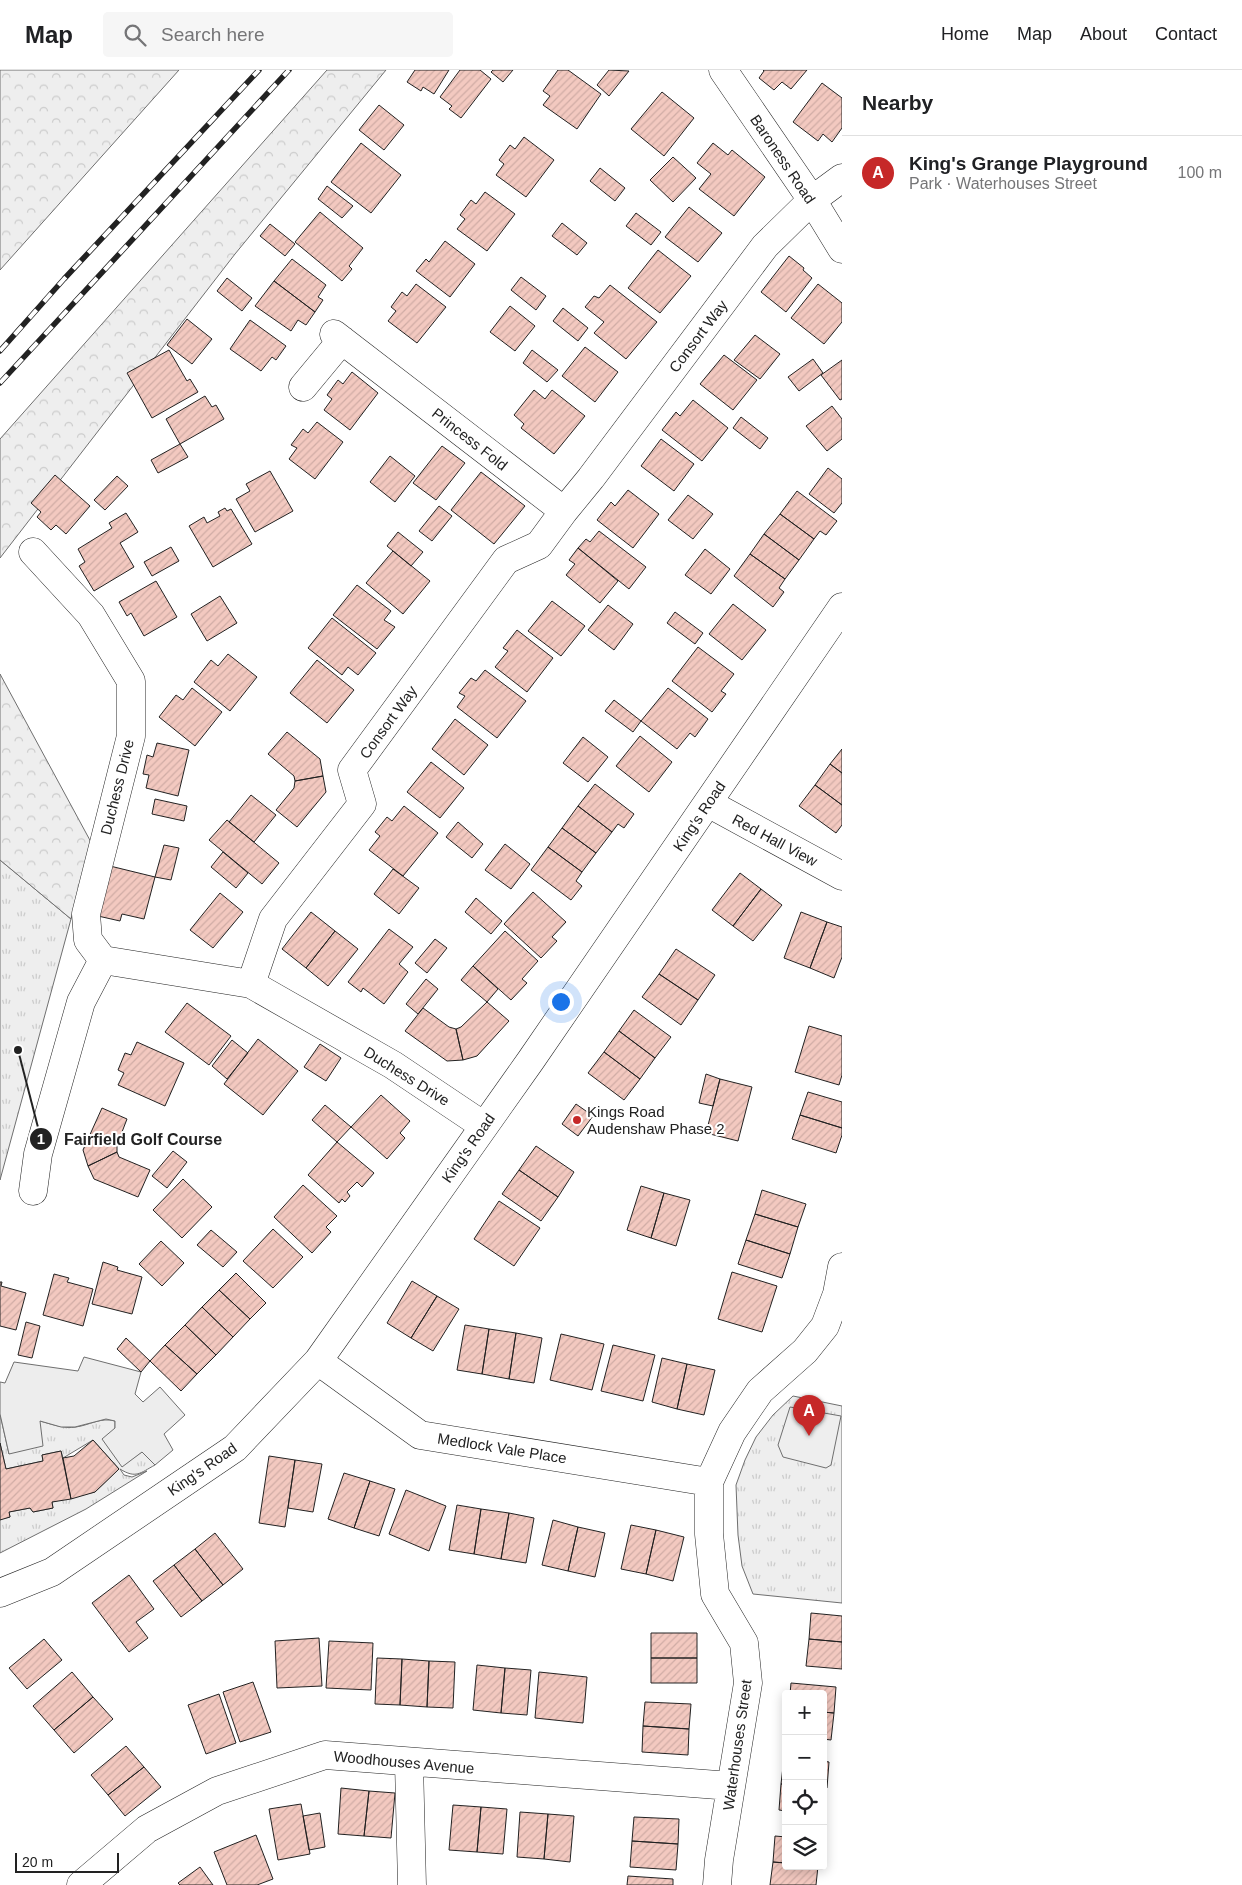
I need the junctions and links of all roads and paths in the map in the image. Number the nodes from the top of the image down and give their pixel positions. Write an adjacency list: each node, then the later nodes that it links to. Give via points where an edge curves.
1 (723, 70): 3 (street, Baroness Road)
2 (842, 178): 3 (street, Consort Way)
3 (812, 200): 4 (street, Baroness Road); 6 (street, Consort Way, via 765,246)
4 (842, 249)
5 (303, 387): 6 (street, Princess Fold, via 338,337)
6 (564, 511): 12 (street, Consort Way, via 538,545 506,560 352,770 362,804 273,919)
7 (33, 552): 11 (street, Duchess Drive, via 91,615 130,681 131,736 86,914 88,940)
8 (842, 607): 9 (street, King's Road)
9 (708, 804): 10 (street, Red Hall View); 13 (street, King's Road)
10 (842, 876)
11 (103, 960): 12 (street, Duchess Drive); 14 (street, via 81,1002 38,1154)
12 (251, 984): 13 (street, Duchess Drive, via 393,1065)
13 (484, 1126): 16 (street, King's Road)
14 (33, 1191)
15 (842, 1267): 17 (street, Waterhouses Street, via 837,1294 825,1326 805,1350 760,1390 732,1432)
16 (318, 1361): 17 (street, Medlock Vale Place, via 420,1435); 18 (street, King's Road, via 235,1448 52,1572)
17 (709, 1482): 20 (street, Waterhouses Street, via 709,1534 715,1594 744,1643 748,1683)
18 (0, 1593)
19 (409, 1763): 20 (street, Woodhouses Avenue); 21 (street, Woodhouses Avenue, via 325,1755 217,1791 147,1829); 22 (street)
20 (731, 1786): 23 (street, Waterhouses Street)
21 (81, 1885)
22 (412, 1885)
23 (717, 1885)

